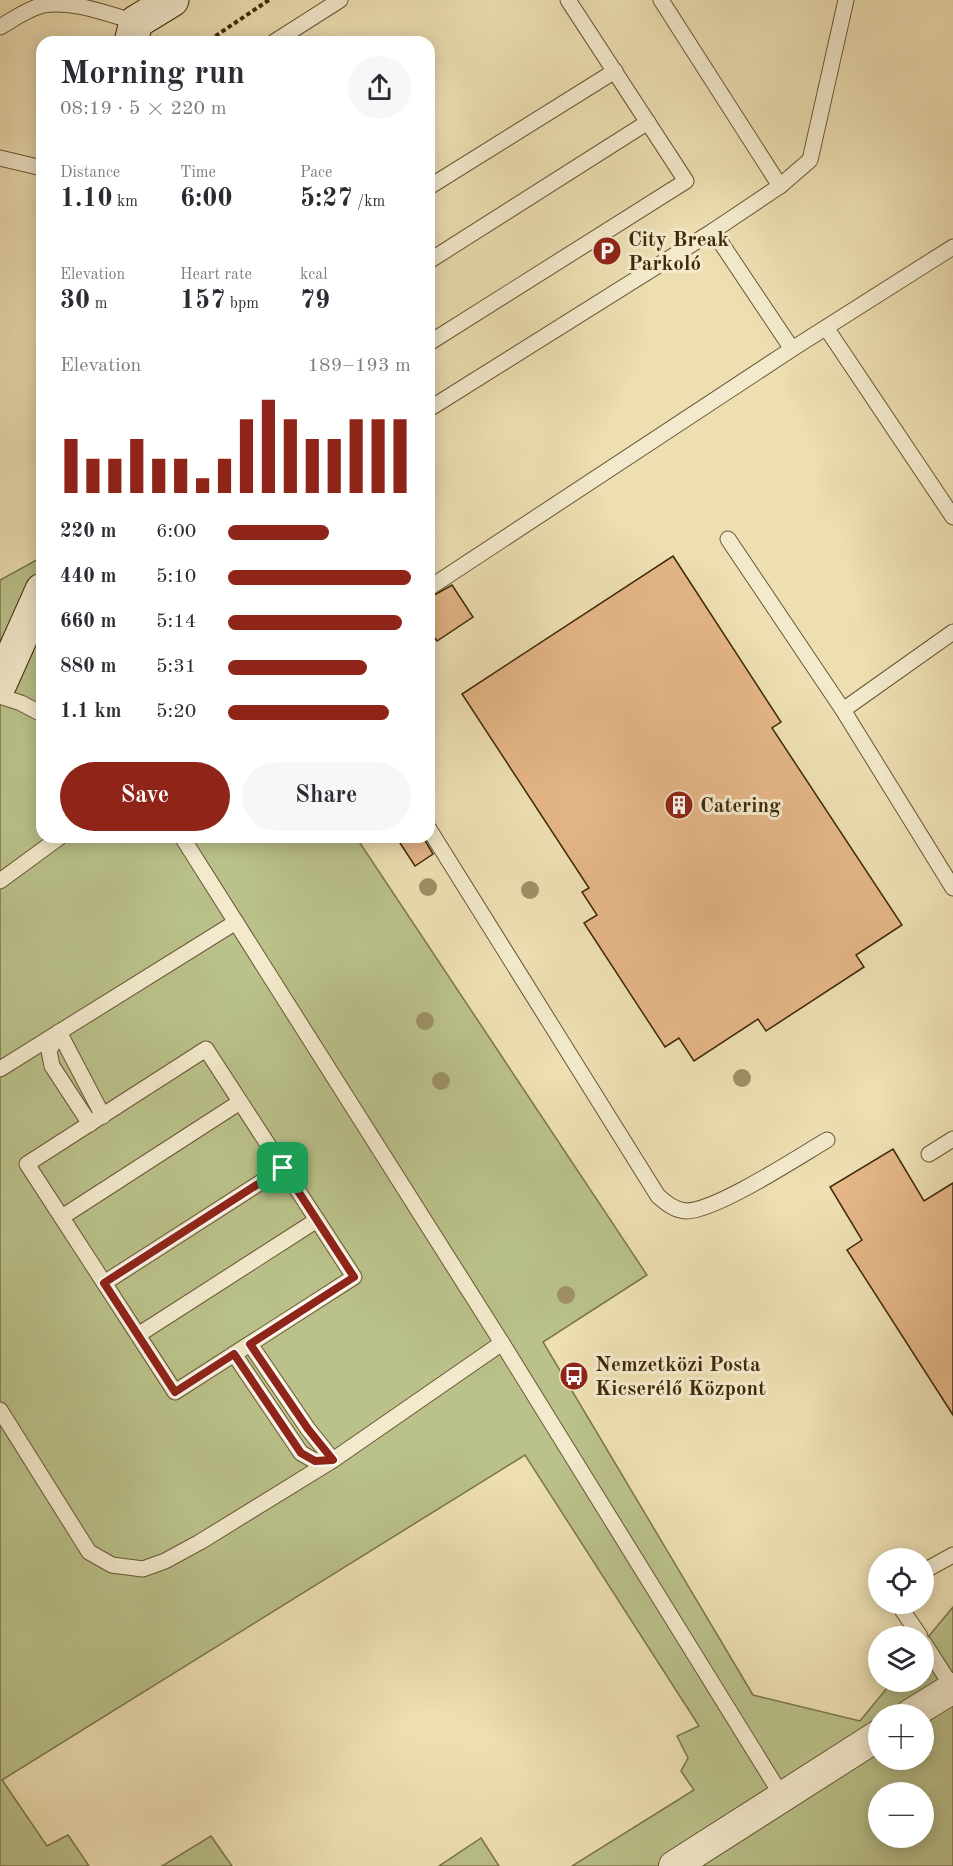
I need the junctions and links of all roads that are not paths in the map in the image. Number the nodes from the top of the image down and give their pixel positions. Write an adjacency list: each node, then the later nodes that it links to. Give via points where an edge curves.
1 (172, 0): 6 (street)
2 (340, 0): 8 (lane)
3 (568, 0): 9 (lane)
4 (661, 0): 14 (lane)
5 (846, 0): 14 (lane, via 810,160)
6 (136, 21): 7 (lane, via 70,4 44,5)
7 (0, 27)
8 (283, 36)
9 (615, 71): 10 (lane); 13 (lane)
10 (648, 122): 17 (lane); 19 (lane, via 686,181)
11 (0, 158): 12 (lane)
12 (36, 167)
13 (435, 183)
14 (780, 186): 15 (lane)
15 (713, 231): 20 (lane); 21 (lane)
16 (953, 247): 18 (lane)
17 (435, 257)
18 (827, 329): 20 (lane); 22 (lane)
19 (435, 340)
20 (792, 349): 24 (lane)
21 (435, 405)
22 (953, 517)
23 (728, 539): 29 (lane)
24 (435, 584)
25 (36, 603): 27 (street)
26 (953, 632): 29 (lane)
27 (0, 684)
28 (0, 696): 30 (lane)
29 (843, 710): 35 (lane)
30 (36, 711)
31 (435, 839): 42 (lane, via 658,1196 669,1205 683,1211 694,1210 742,1190)
32 (52, 843): 34 (lane)
33 (186, 843): 36 (lane)
34 (0, 880)
35 (953, 888)
36 (236, 922): 37 (lane); 49 (lane)
37 (59, 1032): 38 (lane); 40 (lane); 40 (lane, via 49,1051 52,1066)
38 (0, 1069)
39 (240, 1102): 40 (lane, via 206,1049); 44 (lane); 45 (lane)
40 (96, 1120): 45 (lane, via 27,1164)
41 (953, 1139): 43 (lane)
42 (826, 1140)
43 (929, 1154)
44 (283, 1168): 46 (lane); 47 (lane)
45 (62, 1217): 47 (lane)
46 (317, 1220): 48 (lane); 50 (lane, via 354,1277)
47 (104, 1283): 48 (lane)
48 (138, 1335): 51 (lane, via 175,1392)
49 (502, 1343): 53 (lane); 60 (lane)
50 (250, 1344): 51 (lane); 53 (lane)
51 (234, 1354): 53 (lane, via 301,1453 315,1461)
52 (0, 1410): 53 (lane, via 89,1552 112,1565 143,1569 165,1561)
53 (333, 1460)
54 (953, 1555): 55 (lane)
55 (934, 1565)
56 (934, 1659): 57 (lane)
57 (953, 1688): 58 (street)
58 (927, 1704)
59 (868, 1742): 60 (street)
60 (782, 1796): 61 (street)
61 (674, 1866)

